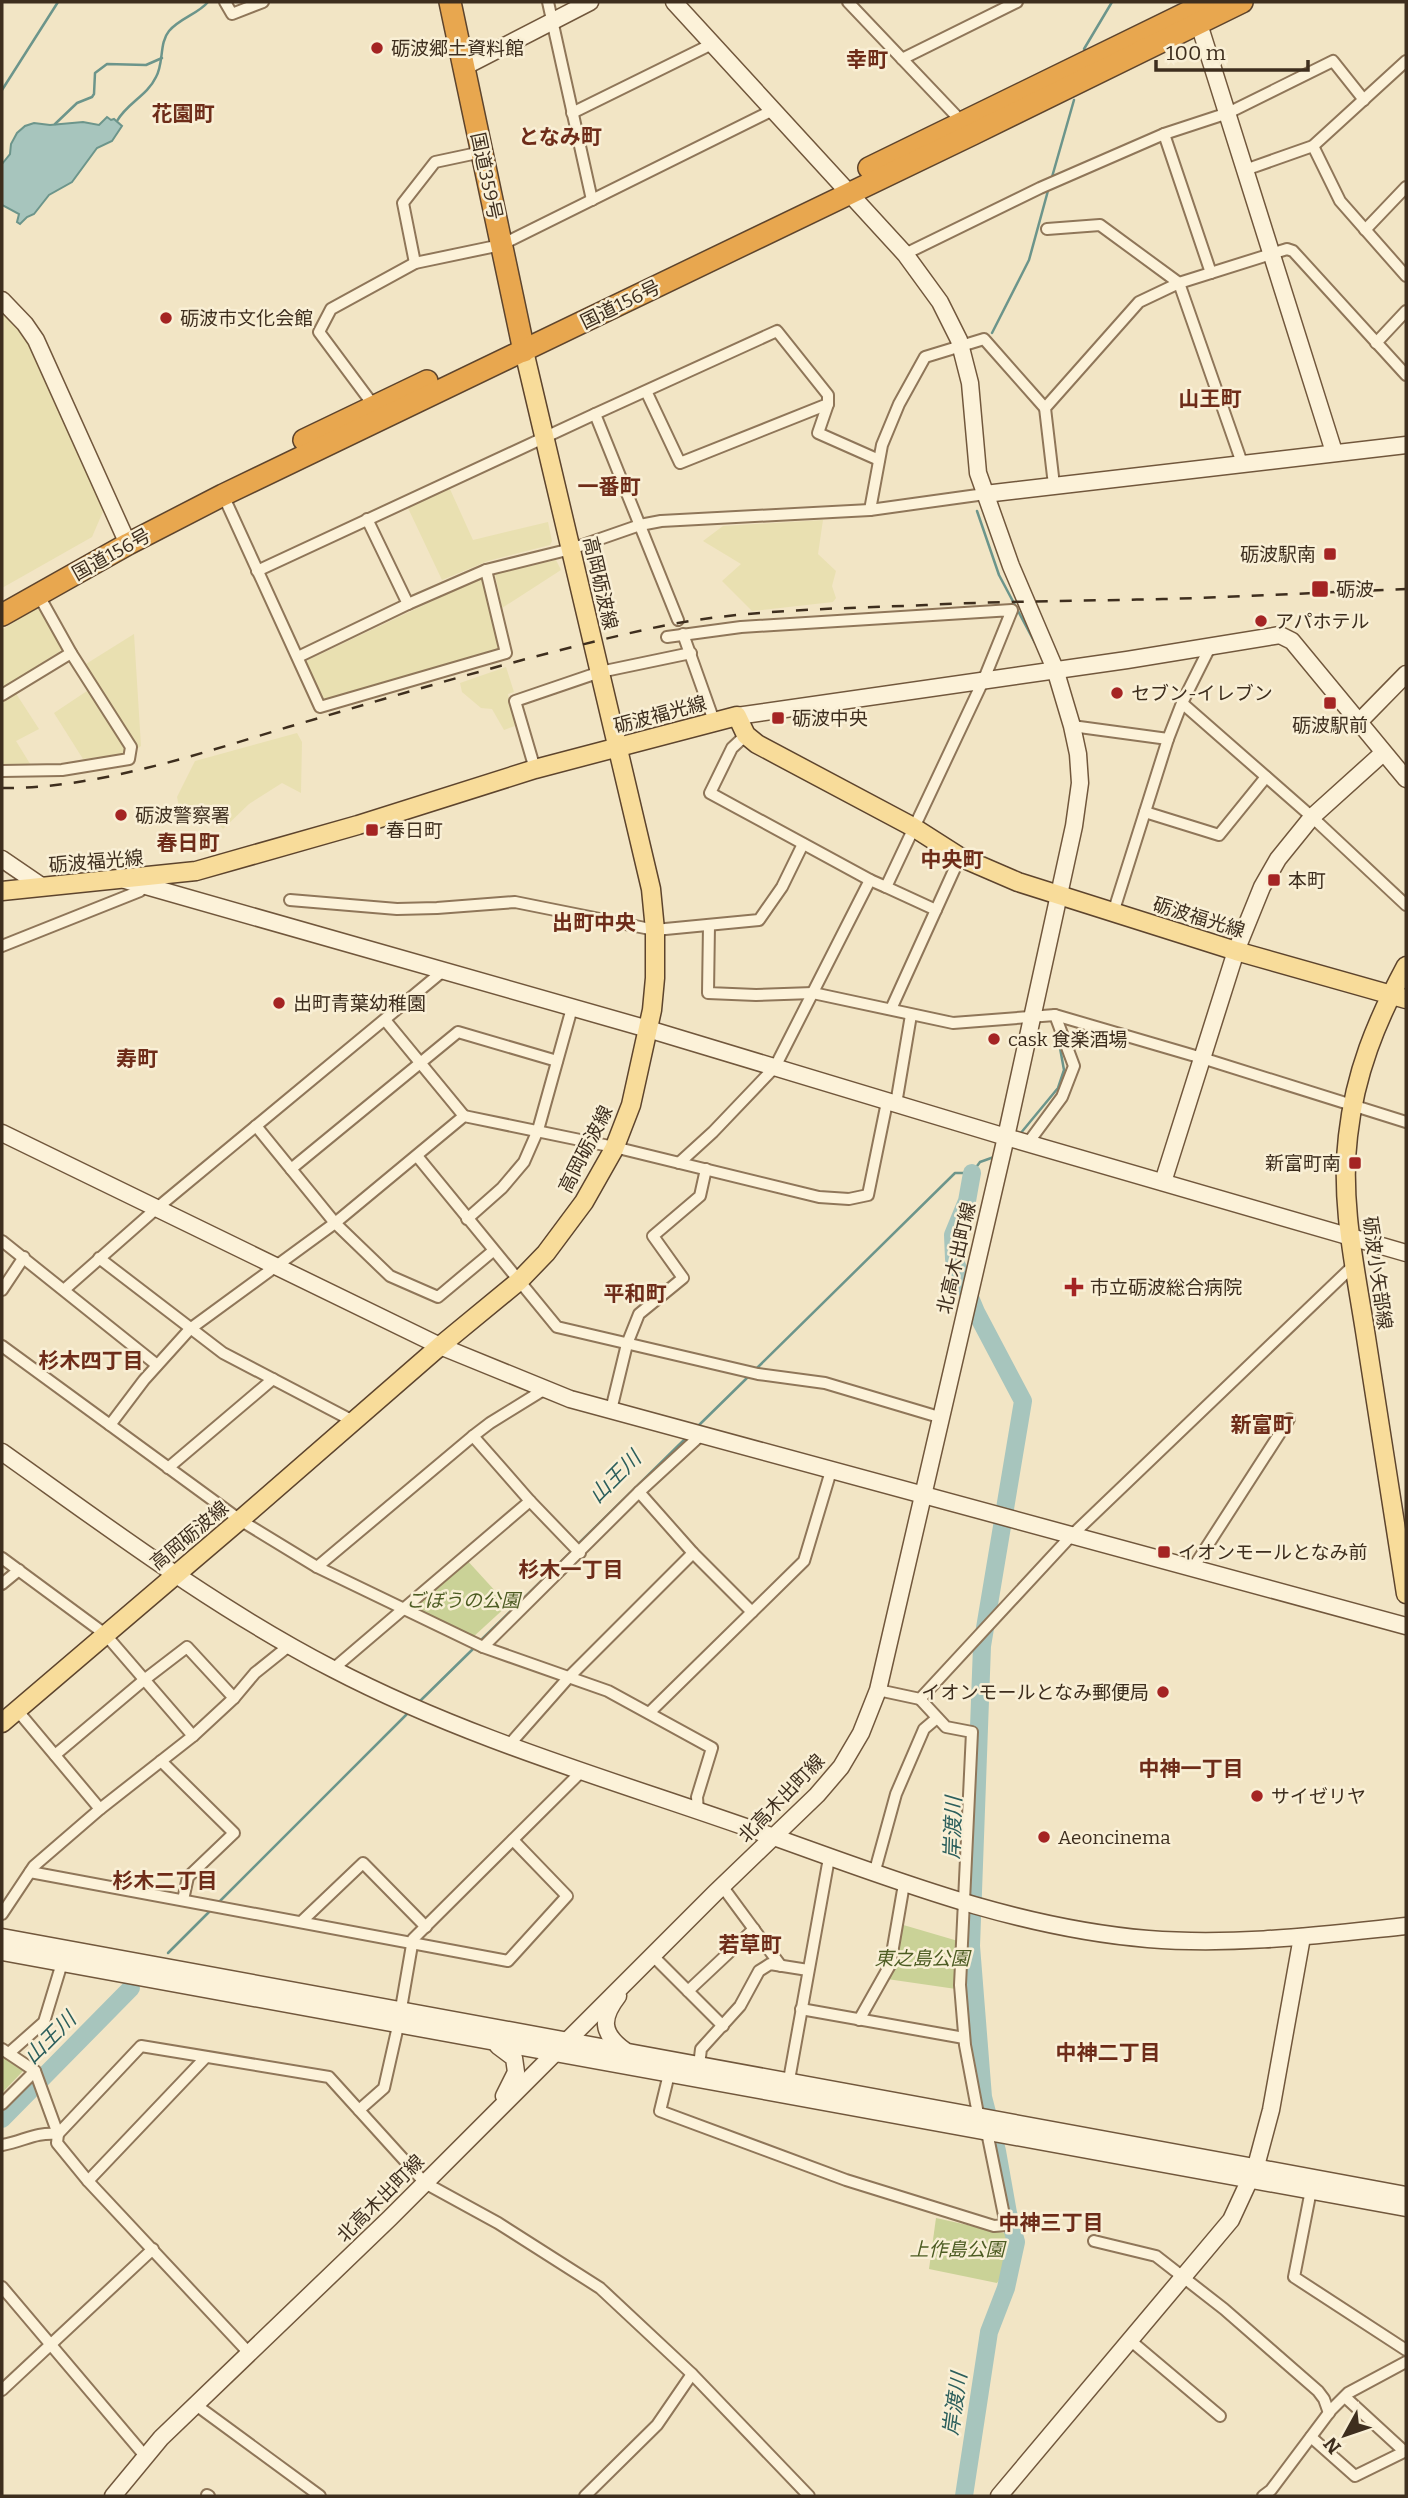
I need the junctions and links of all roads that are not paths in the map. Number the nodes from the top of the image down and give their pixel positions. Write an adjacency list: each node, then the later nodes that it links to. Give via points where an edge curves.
1 (225, 2): 2 (street, via 232,14)
2 (263, 2)
3 (450, 2): 16 (highway, 国道359号)
4 (548, 2): 12 (street)
5 (590, 2): 12 (street)
6 (674, 2): 13 (street, 北高木出町線)
7 (848, 2): 14 (street)
8 (1017, 2): 10 (street)
9 (1242, 2): 11 (highway, 国道156号)
10 (992, 7): 14 (street)
11 (1198, 9): 20 (street); 21 (highway, 国道156号)
12 (552, 22): 16 (street); 19 (street)
13 (714, 43): 18 (street, 北高木出町線); 19 (street)
14 (902, 59): 21 (street)
15 (1406, 61): 17 (street)
16 (464, 68): 24 (highway, 国道359号)
17 (1364, 100): 20 (street, via 1333,61); 23 (street)
18 (773, 110): 26 (street, 北高木出町線); 28 (street)
19 (572, 113): 28 (street)
20 (1227, 113): 22 (street); 25 (street)
21 (967, 128): 26 (highway, 国道156号)
22 (1164, 134): 33 (street); 35 (street)
23 (1313, 146): 25 (street); 30 (street, via 1340,201)
24 (482, 152): 31 (highway, 国道359号); 34 (street, via 435,162 403,203)
25 (1245, 170): 32 (street)
26 (843, 187): 33 (street, 北高木出町線); 41 (highway, 国道156号)
27 (1406, 187): 30 (street)
28 (592, 200): 31 (street)
29 (1047, 229): 37 (street, via 1100,225)
30 (1365, 230): 36 (street)
31 (501, 245): 34 (street); 41 (highway, 国道359号)
32 (1272, 253): 35 (street); 40 (street, via 1293,251); 51 (street)
33 (905, 254): 42 (street, 北高木出町線, via 940,302)
34 (415, 263): 46 (street, via 331,309 319,332)
35 (1211, 273): 37 (street)
36 (1406, 276)
37 (1179, 283): 47 (street, via 1139,302); 53 (street)
38 (2, 300): 60 (street, via 36,340)
39 (1406, 311): 40 (street)
40 (1376, 343): 43 (street)
41 (523, 344): 46 (highway, 国道156号); 49 (main road, 高岡砺波線); 56 (highway, 国道156号)
42 (961, 345): 47 (street, via 984,339); 52 (street, via 925,357 899,404); 55 (street, 北高木出町線, via 970,383 978,473)
43 (1406, 375)
44 (646, 391): 45 (street, via 777,331 828,395); 45 (street, via 680,463); 48 (street)
45 (828, 404): 52 (street, via 817,433)
46 (374, 406): 60 (highway, 国道156号)
47 (1045, 408): 54 (street)
48 (595, 414): 49 (street); 59 (street)
49 (544, 436): 58 (street); 61 (main road, 高岡砺波線)
50 (1406, 445): 51 (street)
51 (1334, 452): 53 (street)
52 (879, 460): 57 (street)
53 (1242, 463): 54 (street)
54 (1054, 485): 55 (street)
55 (985, 494): 57 (street); 75 (street, 北高木出町線)
56 (223, 495): 60 (highway, 国道156号); 63 (street)
57 (870, 510): 59 (street)
58 (367, 519): 63 (street); 66 (street)
59 (640, 525): 61 (street); 68 (street)
60 (125, 538): 64 (highway, 国道156号); 65 (highway, 国道156号)
61 (571, 549): 62 (street); 76 (main road, 高岡砺波線)
62 (486, 570): 66 (street); 74 (street, via 506,653 320,707)
63 (257, 571): 74 (street)
64 (38, 594): 67 (highway, 国道156号); 72 (street)
65 (2, 598)
66 (408, 604): 74 (street)
67 (2, 615)
68 (678, 620)
69 (683, 634): 70 (street); 73 (street); 78 (street, via 1012,610)
70 (667, 637)
71 (1210, 647): 75 (street); 80 (street); 83 (street, via 1280,635 1292,641)
72 (71, 653): 79 (street); 90 (street, via 131,747 129,760 62,770)
73 (691, 653): 76 (street); 82 (street)
74 (298, 657)
75 (1055, 669): 78 (street); 84 (street, 北高木出町線)
76 (600, 672): 87 (main road, 高岡砺波線); 89 (street, via 515,701)
77 (1406, 674): 83 (street)
78 (984, 679): 81 (street); 95 (street)
79 (2, 695)
80 (1182, 703): 86 (street); 91 (street)
81 (737, 716): 82 (main road, 砺波福光線); 85 (main road, 砺波福光線)
82 (714, 721): 87 (main road, 砺波福光線)
83 (1359, 722): 88 (street)
84 (1072, 726): 86 (street); 105 (street, 北高木出町線, via 1080,783)
85 (746, 735): 95 (main road, 砺波福光線); 96 (street, via 732,748 710,793)
86 (1168, 739): 93 (street)
87 (617, 747): 89 (main road, 砺波福光線); 111 (main road, 高岡砺波線, via 651,888)
88 (1383, 753): 92 (street); 94 (street)
89 (535, 769): 99 (main road, 砺波福光線, via 196,871)
90 (2, 771)
91 (1266, 777): 93 (street, via 1219,835); 94 (street)
92 (1406, 779)
93 (1144, 812): 109 (street)
94 (1312, 817): 107 (street); 113 (street, via 1262,887)
95 (913, 827): 97 (main road, 砺波福光線); 103 (street)
96 (803, 844): 100 (street); 110 (street, via 759,920)
97 (960, 858): 105 (main road, 砺波福光線); 108 (street)
98 (2, 859): 102 (street)
99 (124, 880): 101 (street); 102 (main road, 砺波福光線)
100 (870, 880): 103 (street); 116 (street)
101 (144, 885): 112 (street, via 140,891); 115 (street)
102 (43, 887): 104 (main road, 砺波福光線)
103 (886, 887): 108 (street)
104 (2, 891)
105 (1059, 894): 109 (main road, 砺波福光線); 122 (street, 北高木出町線)
106 (290, 900): 111 (street, via 397,909 515,902)
107 (1406, 905)
108 (936, 910): 119 (street)
109 (1113, 913): 113 (main road, 砺波福光線)
110 (709, 925): 111 (street); 116 (street, via 708,993)
111 (655, 930): 124 (main road, 高岡砺波線)
112 (2, 946)
113 (1236, 951): 117 (main road, 砺波福光線); 125 (street)
114 (1406, 966): 117 (main road, 砺波小矢部線)
115 (443, 971): 118 (street); 123 (street)
116 (813, 993): 119 (street); 128 (street)
117 (1399, 997): 130 (main road, 砺波小矢部線, via 1362,1063)
118 (572, 1008): 124 (street); 126 (street)
119 (891, 1009): 120 (street)
120 (911, 1015): 122 (street, via 953,1023); 129 (street)
121 (1055, 1015): 122 (street); 125 (street); 137 (street, via 1074,1066 1062,1097)
122 (1032, 1017): 136 (street, 北高木出町線)
123 (385, 1020): 127 (street); 133 (street)
124 (648, 1029): 128 (street); 138 (main road, 高岡砺波線, via 631,1105)
125 (1202, 1058): 130 (street); 143 (street)
126 (557, 1061): 127 (street, via 458,1032); 134 (street)
127 (421, 1062): 131 (street); 141 (street)
128 (775, 1067): 129 (street); 140 (street)
129 (892, 1103): 136 (street); 142 (street, via 868,1195 819,1197)
130 (1352, 1104): 132 (street); 147 (main road, 砺波小矢部線, via 1345,1187)
131 (464, 1116): 134 (street); 139 (street)
132 (1406, 1122)
133 (256, 1126): 141 (street); 144 (street)
134 (538, 1130): 138 (street); 145 (street, via 524,1162)
135 (2, 1133): 144 (street)
136 (1006, 1137): 137 (street); 166 (street, 北高木出町線)
137 (1028, 1143): 143 (street)
138 (614, 1147): 140 (street); 155 (main road, 高岡砺波線, via 584,1202)
139 (417, 1156): 145 (street); 146 (street)
140 (679, 1163): 142 (street)
141 (291, 1169): 146 (street)
142 (706, 1169): 159 (street, via 701,1196 653,1236 682,1278 639,1314)
143 (1163, 1182): 147 (street)
144 (157, 1208): 152 (street); 154 (street)
145 (467, 1219): 149 (street)
146 (335, 1223): 149 (street, via 390,1276 438,1297); 154 (street)
147 (1351, 1236): 150 (street); 153 (main road, 砺波小矢部線)
148 (2, 1241): 151 (street)
149 (493, 1251): 155 (street)
150 (1406, 1253)
151 (24, 1256): 156 (street); 157 (street)
152 (99, 1258): 156 (street); 158 (street)
153 (1354, 1265): 179 (main road, 砺波小矢部線); 180 (street)
154 (277, 1267): 158 (street); 161 (street)
155 (519, 1281): 159 (street, via 556,1327); 161 (main road, 高岡砺波線)
156 (65, 1289): 162 (street)
157 (2, 1290)
158 (190, 1329): 162 (street); 163 (street, via 223,1353)
159 (627, 1343): 165 (street); 166 (street, via 758,1374 825,1383)
160 (2, 1346): 169 (street)
161 (440, 1346): 164 (street); 168 (main road, 高岡砺波線)
162 (157, 1365): 169 (street)
163 (273, 1379): 168 (street); 173 (street)
164 (545, 1389): 165 (street); 170 (street)
165 (611, 1410): 171 (street)
166 (939, 1417): 176 (street, 北高木出町線)
167 (1289, 1419): 185 (street)
168 (353, 1421): 178 (main road, 高岡砺波線)
169 (110, 1425): 173 (street)
170 (473, 1436): 177 (street); 184 (street)
171 (701, 1436): 174 (street); 175 (street)
172 (2, 1452): 187 (street)
173 (168, 1468): 178 (street)
174 (831, 1471): 176 (street); 191 (street, via 804,1561)
175 (639, 1492): 181 (street); 182 (street)
176 (922, 1494): 180 (street); 199 (street, 北高木出町線)
177 (530, 1501): 181 (street); 190 (street)
178 (240, 1520): 184 (street); 187 (main road, 高岡砺波線)
179 (1401, 1527): 189 (main road, 砺波小矢部線)
180 (1071, 1536): 185 (street); 201 (street)
181 (580, 1553): 195 (street)
182 (693, 1553): 191 (street); 197 (street)
183 (2, 1558): 186 (street)
184 (317, 1567): 190 (street)
185 (1193, 1568): 192 (street)
186 (19, 1570): 188 (street); 193 (street)
187 (174, 1575): 193 (main road, 高岡砺波線); 194 (street)
188 (2, 1584)
189 (1406, 1594)
190 (401, 1609): 195 (street); 196 (street)
191 (752, 1612): 203 (street)
192 (1406, 1626)
193 (105, 1634): 198 (street); 202 (main road, 高岡砺波線)
194 (290, 1645): 196 (street); 200 (street)
195 (483, 1647): 197 (street)
196 (333, 1669): 207 (street, via 418,1710)
197 (569, 1677): 203 (street); 207 (street)
198 (144, 1680): 200 (street, via 187,1647); 206 (street); 208 (street)
199 (878, 1690): 201 (street); 213 (street, 北高木出町線, via 841,1767)
200 (234, 1698): 206 (street)
201 (920, 1699): 204 (street)
202 (17, 1710): 205 (main road, 高岡砺波線); 208 (street)
203 (649, 1713): 212 (street, via 712,1748 697,1797)
204 (937, 1718): 217 (street, via 924,1728 896,1794); 221 (street, via 946,1727 972,1732)
205 (2, 1723)
206 (193, 1737): 209 (street)
207 (509, 1745): 210 (street)
208 (55, 1755): 211 (street)
209 (161, 1762): 211 (street); 220 (street, via 234,1833 188,1877)
210 (582, 1772): 212 (street); 214 (street)
211 (100, 1809): 216 (street)
212 (698, 1812): 213 (street)
213 (773, 1836): 215 (street); 219 (street, 北高木出町線)
214 (513, 1840): 225 (street); 229 (street, via 567,1896 509,1961)
215 (829, 1858): 217 (street); 235 (street)
216 (30, 1872): 220 (street); 222 (street)
217 (874, 1874): 218 (street)
218 (904, 1884): 221 (street); 239 (street, via 890,1965)
219 (722, 1886): 226 (street); 231 (street, 北高木出町線)
220 (183, 1900): 223 (street)
221 (964, 1904): 228 (street, via 1063,1927 1149,1939 1245,1942); 241 (street, via 960,1985)
222 (2, 1914)
223 (301, 1922): 225 (street, via 363,1863); 229 (street)
224 (1406, 1926): 228 (street)
225 (426, 1927): 229 (street)
226 (754, 1929): 233 (street); 236 (street)
227 (2, 1937): 238 (street)
228 (1302, 1937): 258 (street, via 1271,2110)
229 (413, 1943): 238 (street)
230 (2, 1952): 232 (street)
231 (652, 1955): 234 (street, 北高木出町線); 236 (street)
232 (62, 1963): 238 (street); 244 (street, via 44,2022)
233 (781, 1966): 235 (street); 240 (street, via 770,1964 760,1971)
234 (639, 1969): 243 (street, 北高木出町線); 245 (street, via 611,2006 606,2022 607,2034)
235 (808, 1970): 237 (street)
236 (688, 1991): 240 (street)
237 (801, 2009): 239 (street); 250 (street)
238 (400, 2019): 242 (street); 243 (street); 252 (street, via 384,2088)
239 (859, 2020): 241 (street)
240 (723, 2026): 247 (street, via 701,2049)
241 (964, 2038): 253 (street)
242 (492, 2042): 243 (street); 254 (street, via 514,2058 516,2072)
243 (560, 2047): 245 (street); 249 (street); 254 (street, 北高木出町線)
244 (5, 2051): 248 (street)
245 (625, 2052): 247 (street)
246 (206, 2057): 252 (street, via 329,2077); 256 (street, via 141,2046); 259 (street)
247 (699, 2064): 250 (street)
248 (35, 2071): 251 (street); 256 (street)
249 (669, 2074): 255 (street); 255 (street, via 660,2110 846,2180 994,2226 1006,2225)
250 (789, 2080): 253 (street)
251 (2, 2104)
252 (359, 2110): 260 (street)
253 (978, 2115): 258 (street)
254 (482, 2126): 260 (street, 北高木出町線)
255 (987, 2132): 258 (street)
256 (58, 2134): 257 (street, via 42,2132); 259 (street, via 57,2143)
257 (2, 2145)
258 (1252, 2173): 261 (street); 266 (street, via 1231,2220)
259 (88, 2181): 265 (street)
260 (425, 2183): 271 (street, 北高木出町線); 273 (street, via 600,2288)
261 (1312, 2184): 262 (street); 263 (street); 270 (street, via 1294,2277)
262 (1406, 2195)
263 (1406, 2208)
264 (1094, 2241): 266 (street, via 1156,2256)
265 (153, 2249): 269 (street); 271 (street)
266 (1185, 2277): 268 (street); 277 (street, via 1318,2391)
267 (2, 2287): 269 (street)
268 (1131, 2341): 278 (street); 286 (street)
269 (49, 2345): 274 (street); 281 (street)
270 (1406, 2350)
271 (249, 2353): 276 (street, 北高木出町線)
272 (1406, 2362): 275 (street)
273 (692, 2374): 284 (street, via 657,2425); 285 (street)
274 (2, 2390)
275 (1345, 2397): 277 (street); 280 (street)
276 (196, 2405): 281 (street, 北高木出町線); 283 (street)
277 (1329, 2413): 279 (street)
278 (1220, 2416)
279 (1311, 2437): 280 (street, via 1355,2476); 287 (street)
280 (1406, 2451)
281 (145, 2456): 282 (street, 北高木出町線)
282 (113, 2496)
283 (320, 2496)
284 (584, 2496)
285 (809, 2496)
286 (1001, 2496)
287 (1264, 2496)

